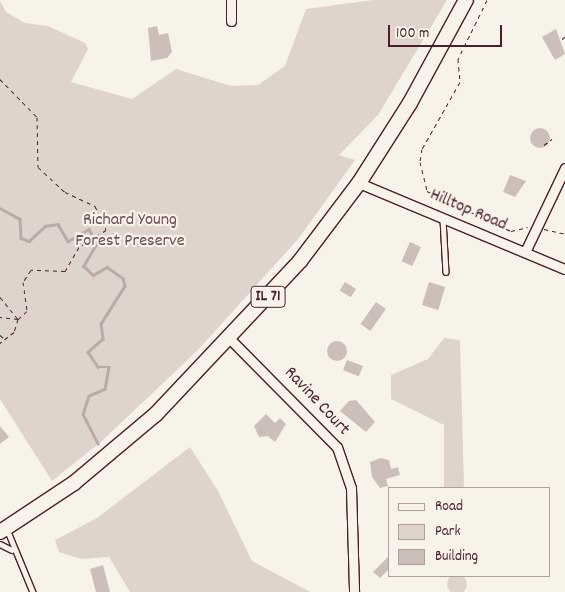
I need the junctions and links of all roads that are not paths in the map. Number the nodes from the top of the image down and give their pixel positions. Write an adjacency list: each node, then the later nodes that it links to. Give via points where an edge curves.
1 (231, 0): 3 (street)
2 (466, 0): 5 (main road, IL 71, via 410,103)
3 (232, 21)
4 (565, 168): 7 (street)
5 (359, 183): 6 (street, Hilltop Road); 10 (main road, IL 71, via 300,261)
6 (443, 218): 7 (street, Hilltop Road); 9 (lane)
7 (525, 252): 8 (street, Hilltop Road)
8 (565, 269)
9 (446, 272)
10 (230, 339): 11 (main road, IL 71, via 156,414 74,483); 15 (street, Ravine Court, via 337,447 351,488)
11 (3, 529): 13 (lane)
12 (0, 544): 13 (lane)
13 (12, 550): 14 (lane)
14 (33, 592)
15 (354, 592)

